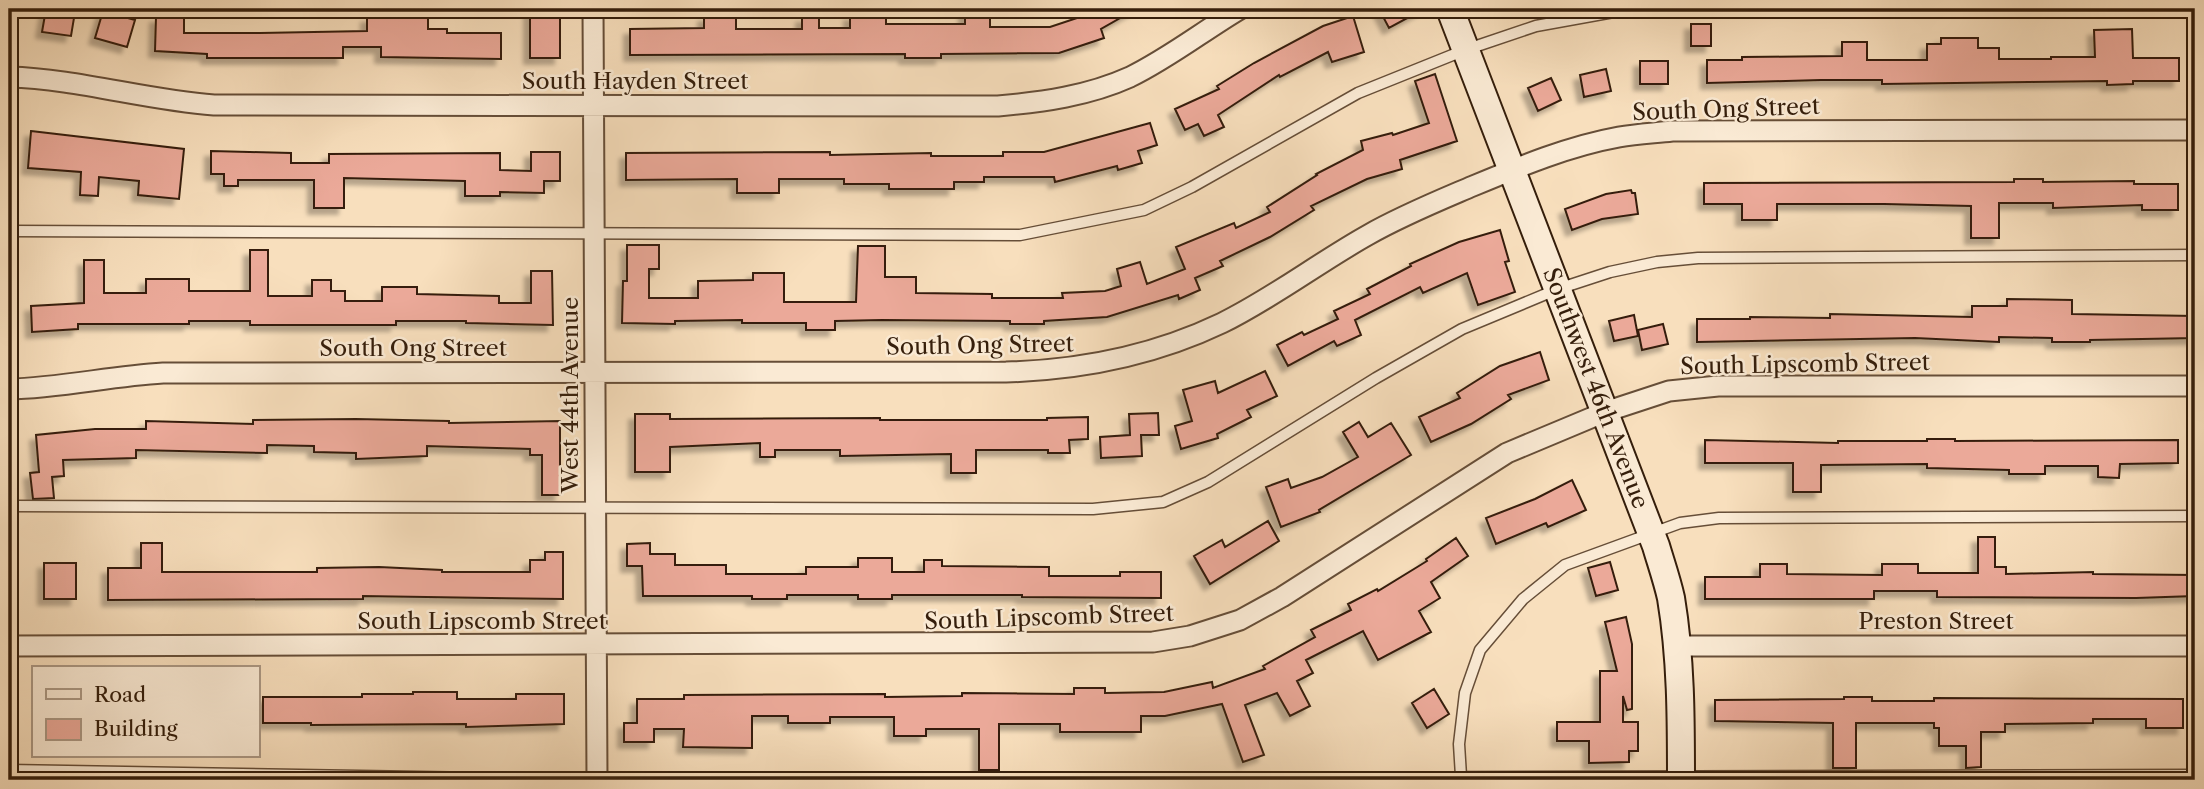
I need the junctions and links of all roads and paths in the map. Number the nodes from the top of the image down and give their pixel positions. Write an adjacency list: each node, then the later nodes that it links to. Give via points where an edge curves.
1 (593, 9): 7 (street, West 44th Avenue)
2 (1240, 9): 7 (street, South Hayden Street, via 1128,78 1081,94 1033,103)
3 (1450, 9): 5 (main road, Southwest 46th Avenue)
4 (1630, 9): 5 (lane, via 1536,26)
5 (1465, 50): 9 (main road, Southwest 46th Avenue); 11 (lane, via 1358,93 1144,210 1093,222 1020,235)
6 (9, 77): 7 (street, South Hayden Street, via 214,105)
7 (593, 105): 11 (street, West 44th Avenue)
8 (2195, 130): 9 (street, South Ong Street, via 1672,131 1621,136)
9 (1512, 169): 13 (main road, Southwest 46th Avenue); 14 (street, South Ong Street, via 1368,235 1222,323 1129,358 1044,371)
10 (9, 231): 11 (lane)
11 (594, 234): 14 (street, West 44th Avenue)
12 (2195, 256): 13 (lane, via 1698,258 1610,272)
13 (1558, 289): 17 (main road, Southwest 46th Avenue); 19 (lane, via 1462,329 1208,482 1163,502 1093,509)
14 (593, 372): 16 (street, South Ong Street, via 163,373); 19 (street, West 44th Avenue)
15 (2195, 386): 17 (street, South Lipscomb Street, via 1718,386 1669,391)
16 (9, 389)
17 (1605, 412): 21 (main road, Southwest 46th Avenue); 23 (street, South Lipscomb Street, via 1507,453 1282,597 1240,620 1191,636 1116,644)
18 (9, 506): 19 (lane)
19 (595, 506): 23 (street, West 44th Avenue)
20 (2195, 516): 21 (lane, via 1719,518 1680,523)
21 (1652, 533): 24 (main road, Southwest 46th Avenue, via 1670,595); 28 (lane, via 1565,565 1523,599 1480,650 1465,693 1459,744)
22 (9, 646): 23 (street, South Lipscomb Street)
23 (595, 646): 30 (street, West 44th Avenue)
24 (1678, 646): 25 (street, Preston Street); 29 (main road, Southwest 46th Avenue)
25 (2195, 646)
26 (9, 770): 30 (lane)
27 (2195, 775): 29 (lane)
28 (1461, 776): 29 (lane); 30 (lane)
29 (1681, 778)
30 (597, 780)

